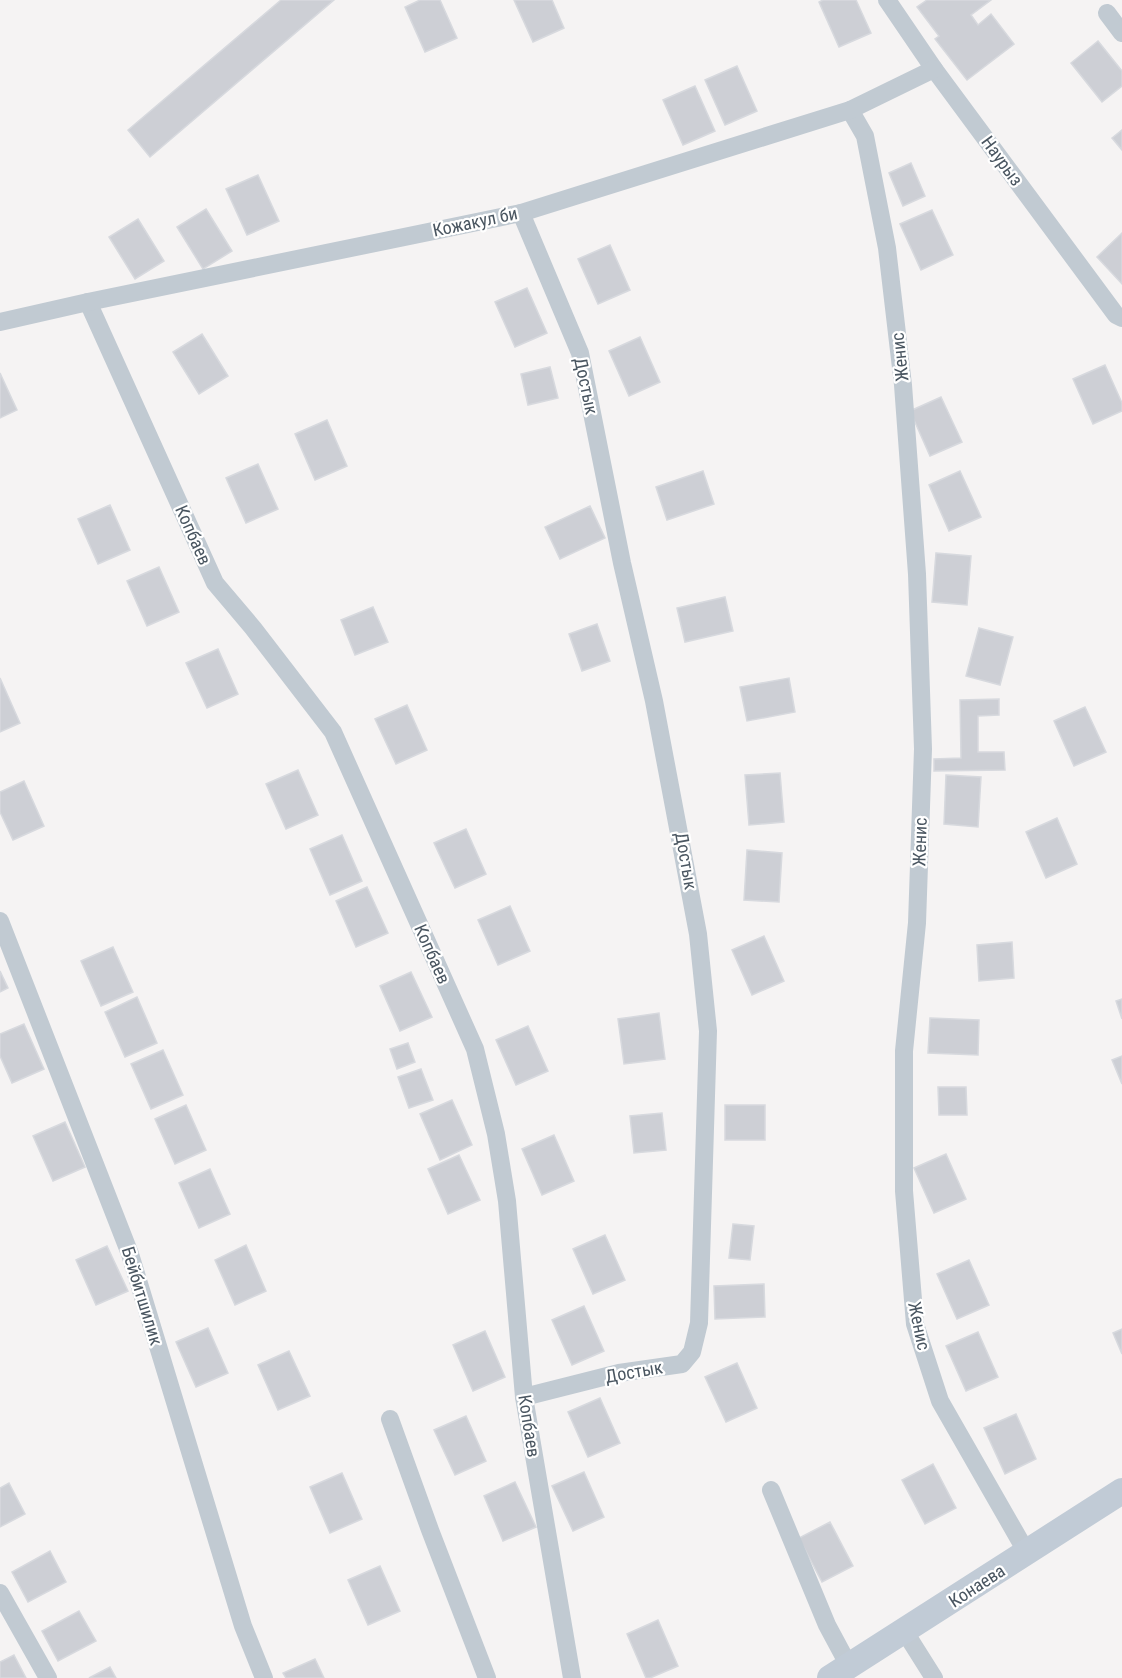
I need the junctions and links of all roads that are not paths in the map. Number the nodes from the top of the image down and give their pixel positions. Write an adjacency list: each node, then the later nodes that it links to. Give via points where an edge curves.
1 (887, 0): 4 (street, Наурыз)
2 (1107, 13): 3 (street)
3 (1122, 33)
4 (934, 69): 5 (street, Кожакул би); 8 (street, Наурыз)
5 (849, 111): 6 (street, Кожакул би); 15 (street, Женис, via 865,136 887,248 903,385 917,574 923,749 917,923 904,1051 904,1191 915,1324 940,1401)
6 (522, 213): 7 (street, Кожакул би); 11 (street, Достык, via 580,353 681,833 699,934 708,1031 699,1323 692,1352 682,1364 619,1373)
7 (88, 302): 9 (street, Кожакул би); 11 (street, Копбаев, via 215,583 333,732 475,1049 496,1134 507,1201)
8 (1122, 318)
9 (0, 322)
10 (0, 921): 20 (street, Бейбитшилик, via 130,1254 243,1626)
11 (524, 1396): 22 (street, Копбаев)
12 (390, 1419): 21 (street)
13 (771, 1490): 18 (street, via 827,1625)
14 (1122, 1491): 15 (main road, Конаева)
15 (1027, 1553): 17 (main road, Конаева)
16 (0, 1593): 19 (street)
17 (905, 1632): 18 (main road, Конаева); 23 (street)
18 (839, 1672)
19 (48, 1678)
20 (264, 1678)
21 (487, 1678)
22 (572, 1678)
23 (934, 1678)

